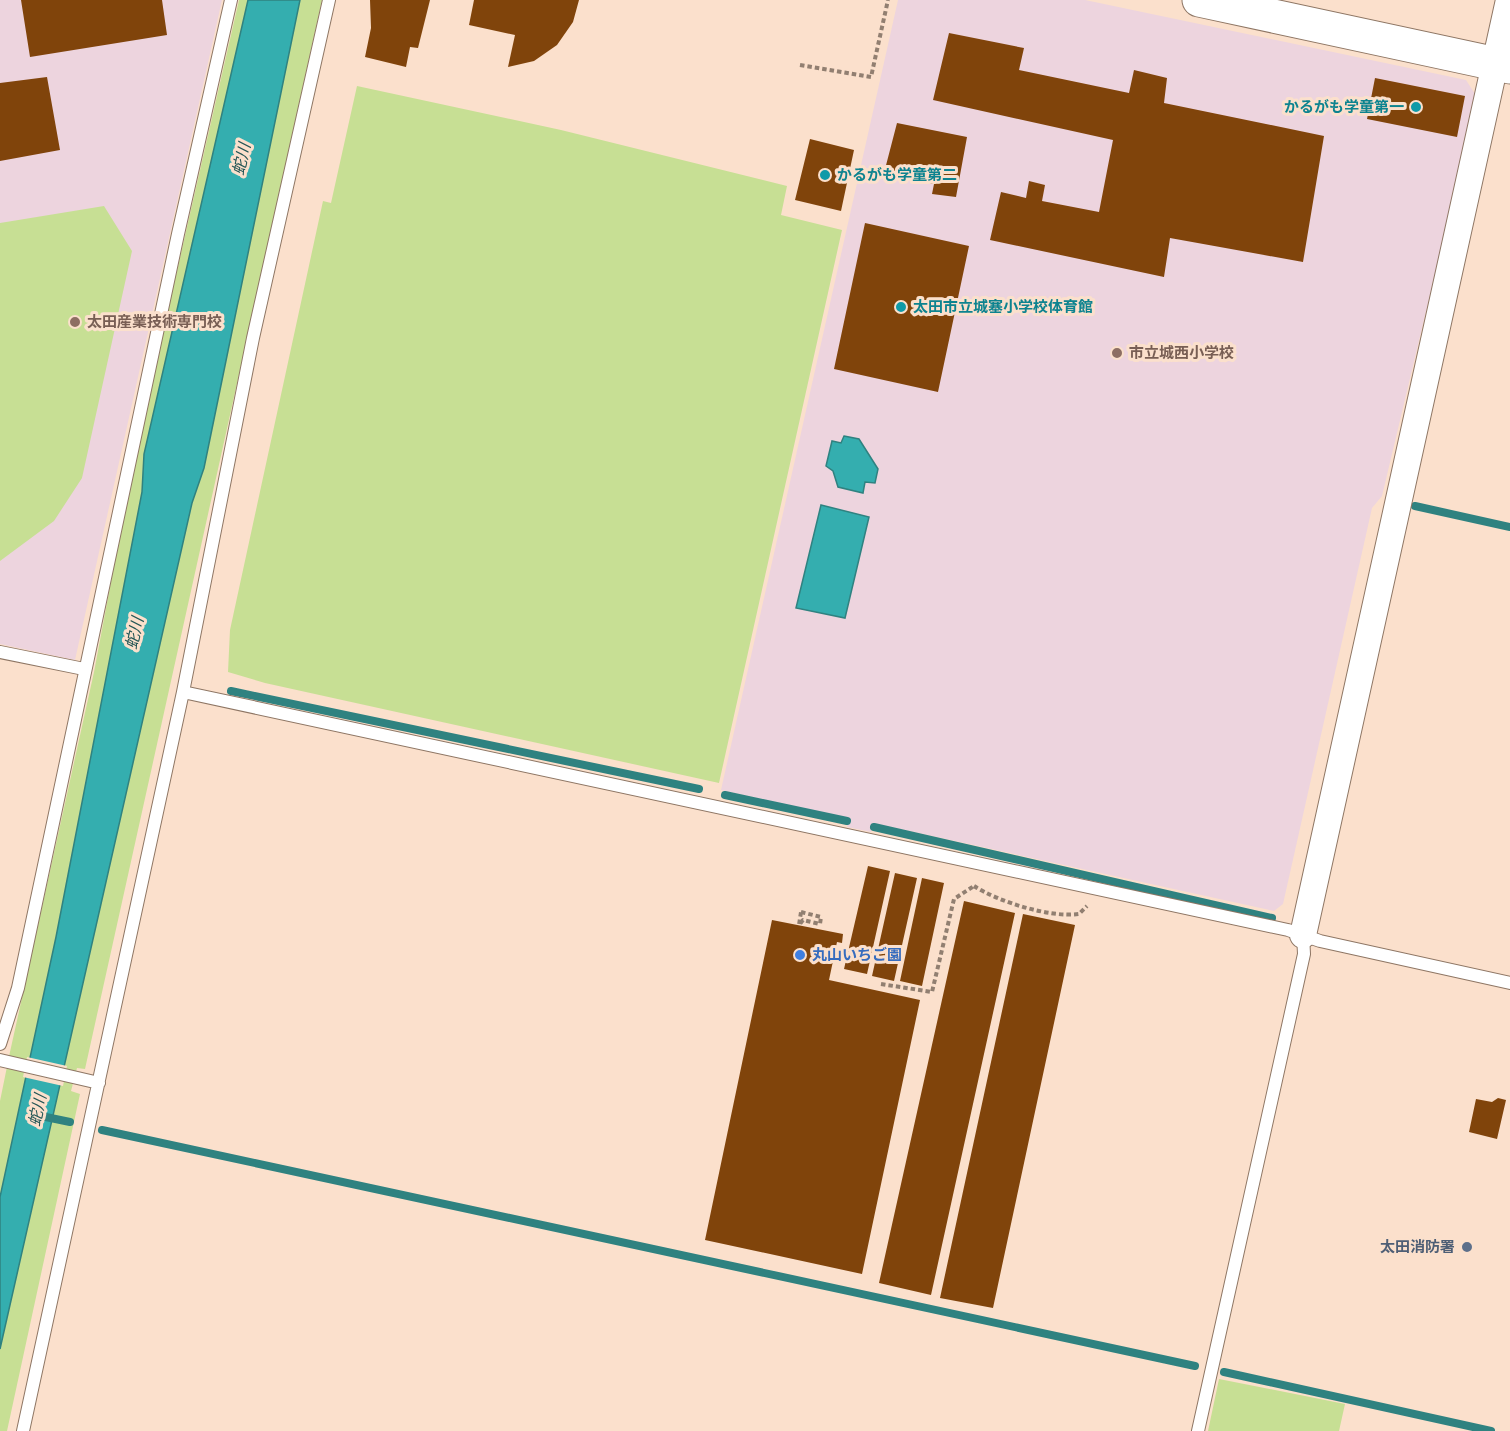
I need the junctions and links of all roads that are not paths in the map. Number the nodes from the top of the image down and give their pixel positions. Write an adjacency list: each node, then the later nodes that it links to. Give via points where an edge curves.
1 (231, 0): 7 (lane)
2 (329, 0): 8 (lane, via 253,338)
3 (1199, 0): 5 (street)
4 (1509, 0): 5 (street)
5 (1502, 65): 9 (street)
6 (0, 652): 7 (lane)
7 (84, 669): 11 (lane, via 18,988)
8 (183, 692): 9 (lane); 13 (lane)
9 (1303, 934): 10 (lane); 15 (lane, via 1304,954)
10 (1510, 983)
11 (0, 1044)
12 (3, 1061): 13 (lane)
13 (94, 1082): 14 (lane)
14 (23, 1431)
15 (1198, 1431)

